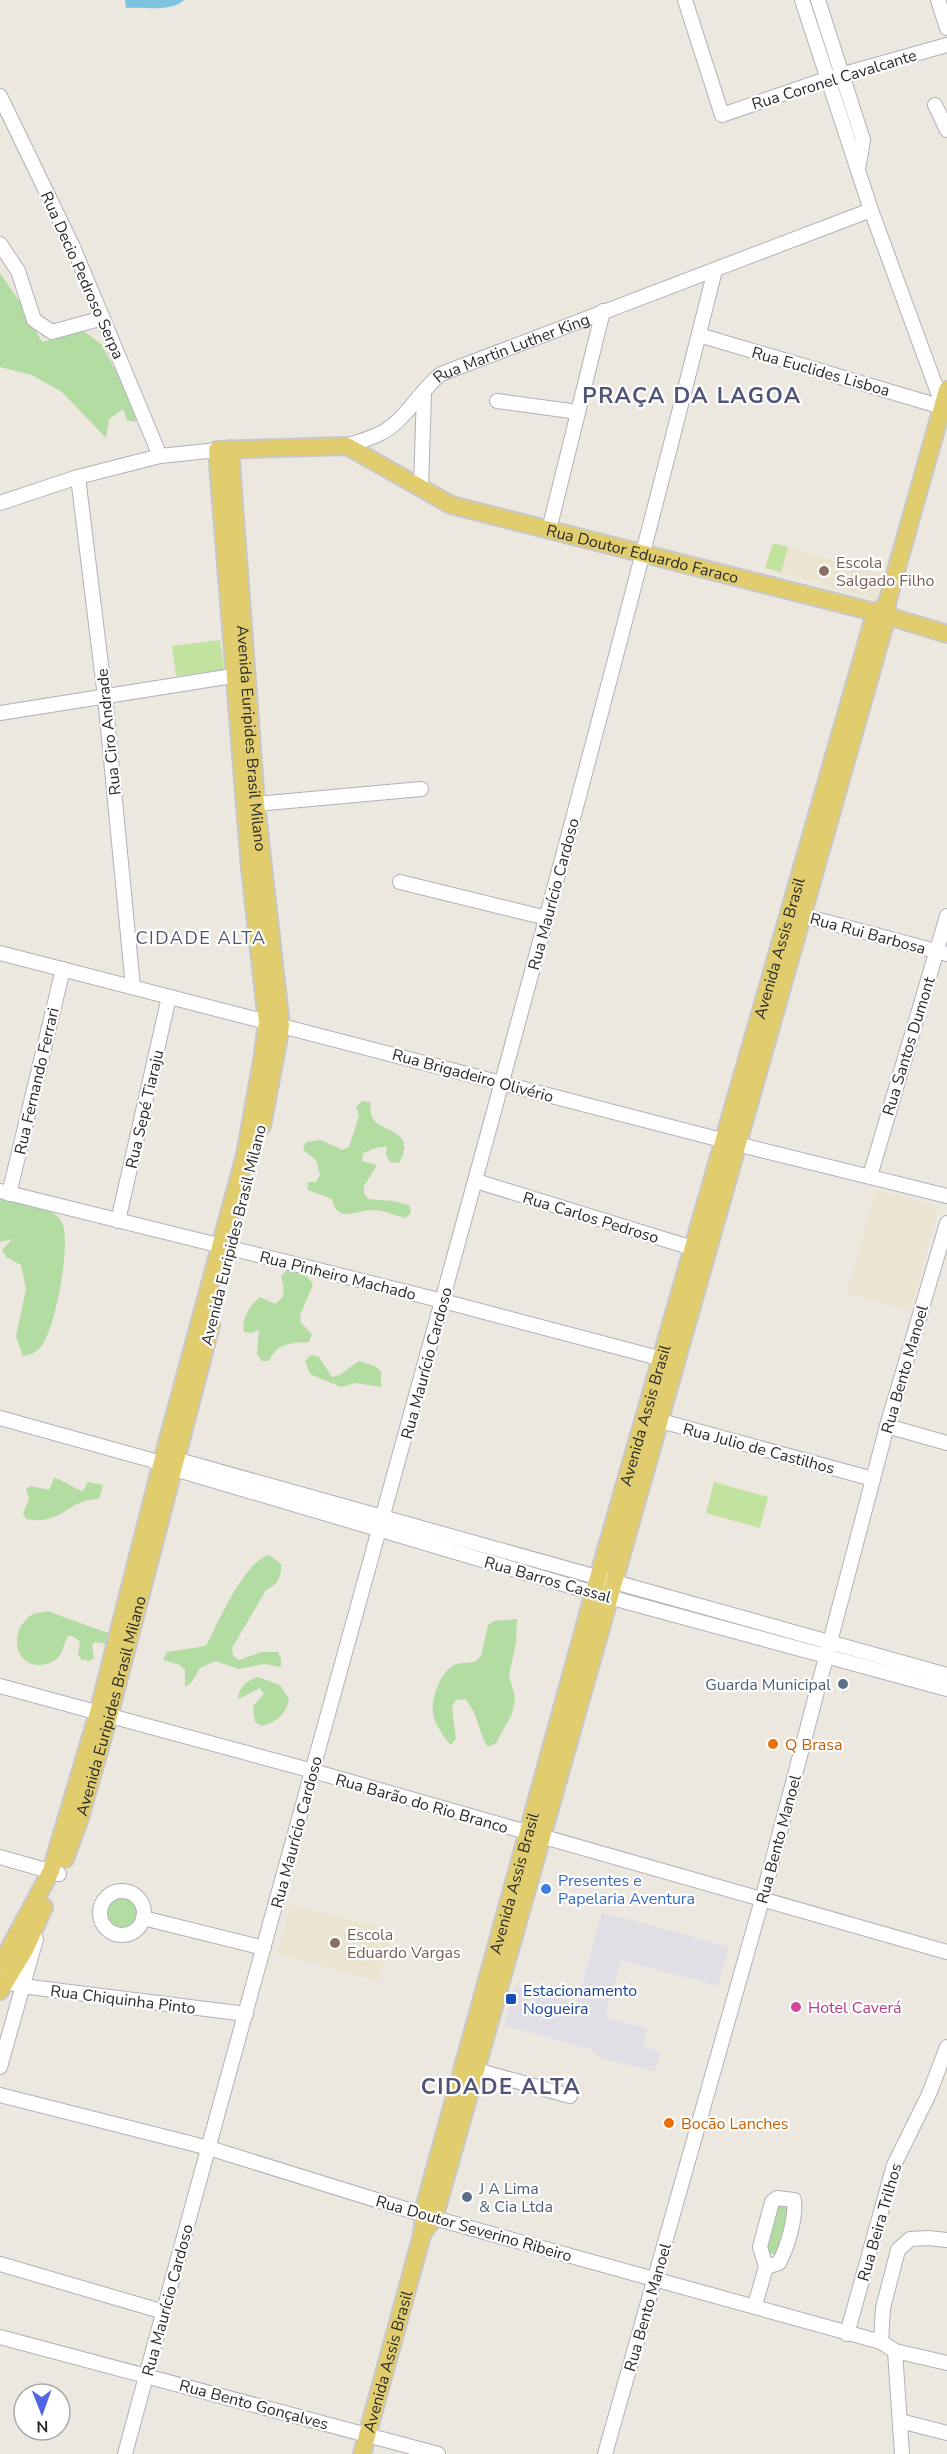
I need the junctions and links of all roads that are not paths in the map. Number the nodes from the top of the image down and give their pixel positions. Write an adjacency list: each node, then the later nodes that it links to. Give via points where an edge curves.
1 (685, 0): 8 (street, Rua Coronel Cavalcante, via 722,114)
2 (802, 0): 8 (street)
3 (818, 0): 7 (street)
4 (938, 0): 5 (street)
5 (947, 28)
6 (947, 45): 7 (street, Rua Coronel Cavalcante)
7 (842, 76): 8 (street, Rua Coronel Cavalcante); 11 (street)
8 (826, 79): 11 (street)
9 (0, 96): 17 (street, Rua Decio Pedroso Serpa)
10 (935, 105): 12 (street)
11 (849, 119): 13 (street)
12 (947, 130)
13 (872, 210): 15 (street, Rua Martin Luther King); 23 (street)
14 (0, 244): 17 (street, via 18,271 34,320 40,325 52,332)
15 (715, 270): 16 (street, Rua Martin Luther King); 18 (street, Rua Maurício Cardoso)
16 (603, 311): 20 (street, Rua Martin Luther King, via 441,374); 22 (street)
17 (103, 318): 26 (street, Rua Decio Pedroso Serpa)
18 (699, 335): 23 (street, Rua Euclides Lisboa); 31 (street, Rua Maurício Cardoso)
19 (947, 390): 23 (main road, Avenida Assis Brasil)
20 (424, 392): 24 (street, Rua Martin Luther King, via 380,434); 28 (street)
21 (497, 401): 22 (street)
22 (578, 412): 30 (street)
23 (945, 412): 32 (main road, Avenida Assis Brasil)
24 (347, 446): 25 (main road, Rua Martin Luther King); 28 (main road, Rua Doutor Eduardo Faraco)
25 (224, 450): 26 (street, Rua Martin Luther King); 36 (main road, Avenida Euripides Brasil Milano)
26 (160, 456): 27 (street, Rua Martin Luther King)
27 (78, 477): 29 (street, Rua Martin Luther King); 37 (street, Rua Ciro Andrade)
28 (422, 488): 30 (main road, Rua Doutor Eduardo Faraco, via 451,505)
29 (0, 503)
30 (549, 530): 31 (main road, Rua Doutor Eduardo Faraco)
31 (644, 554): 32 (main road, Rua Doutor Eduardo Faraco); 46 (street, Rua Maurício Cardoso)
32 (884, 611): 34 (main road, Rua Doutor Eduardo Faraco); 44 (main road, Avenida Assis Brasil)
33 (947, 628): 34 (main road)
34 (929, 629): 35 (main road, Rua Doutor Eduardo Faraco)
35 (947, 634)
36 (240, 674): 37 (street); 39 (main road, Avenida Euripides Brasil Milano)
37 (105, 697): 38 (street); 50 (street, Rua Ciro Andrade)
38 (0, 713)
39 (246, 733): 41 (main road, Avenida Euripides Brasil Milano); 42 (main road, Avenida Euripides Brasil Milano)
40 (421, 789): 41 (street)
41 (256, 804): 42 (main road, Avenida Euripides Brasil Milano)
42 (256, 868): 52 (main road, Avenida Euripides Brasil Milano)
43 (400, 882): 46 (street)
44 (795, 914): 48 (street, Rua Rui Barbosa); 54 (main road, Avenida Assis Brasil)
45 (947, 916): 48 (street, Rua Santos Dumont)
46 (547, 918): 53 (street, Rua Maurício Cardoso)
47 (0, 953): 49 (street, Rua Brigadeiro Olivério)
48 (942, 953): 55 (street, Rua Santos Dumont)
49 (63, 969): 50 (street, Rua Brigadeiro Olivério); 57 (street, Rua Fernando Ferrari)
50 (133, 987): 51 (street, Rua Brigadeiro Olivério)
51 (170, 997): 52 (street, Rua Brigadeiro Olivério); 59 (street, Rua Sepé Tiaraju)
52 (274, 1024): 53 (street, Rua Brigadeiro Olivério); 61 (main road, Avenida Euripides Brasil Milano, via 250,1156)
53 (503, 1083): 54 (street, Rua Brigadeiro Olivério); 56 (street, Rua Maurício Cardoso)
54 (731, 1142): 55 (street, Rua Brigadeiro Olivério); 62 (main road, Avenida Assis Brasil)
55 (870, 1176): 58 (street, Rua Brigadeiro Olivério)
56 (476, 1181): 62 (street, Rua Carlos Pedroso); 63 (street, Rua Maurício Cardoso)
57 (5, 1193): 59 (street, Rua Pinheiro Machado)
58 (947, 1196)
59 (118, 1221): 61 (street, Rua Pinheiro Machado)
60 (947, 1222): 67 (street, Rua Bento Manoel)
61 (226, 1247): 63 (street, Rua Pinheiro Machado); 69 (main road, Avenida Euripides Brasil Milano)
62 (700, 1250): 64 (main road, Avenida Assis Brasil)
63 (443, 1301): 64 (street, Rua Pinheiro Machado); 71 (street, Rua Maurício Cardoso)
64 (668, 1361): 66 (main road, Avenida Assis Brasil)
65 (0, 1418): 69 (street, Rua Barros Cassal)
66 (652, 1419): 70 (street, Rua Julio de Castilhos); 72 (main road, Avenida Assis Brasil)
67 (887, 1426): 68 (street); 70 (street, Rua Bento Manoel)
68 (947, 1443)
69 (165, 1462): 71 (street, Rua Barros Cassal); 78 (main road, Avenida Euripides Brasil Milano)
70 (873, 1479): 73 (street, Rua Bento Manoel)
71 (382, 1523): 72 (street, Rua Barros Cassal); 79 (street, Rua Maurício Cardoso)
72 (604, 1588): 73 (street, Rua Barros Cassal); 74 (street, Rua Barros Cassal); 80 (main road, Avenida Assis Brasil)
73 (831, 1642): 74 (street, Rua Bento Manoel); 75 (street, Rua Barros Cassal)
74 (827, 1657): 77 (street, Rua Barros Cassal); 84 (street, Rua Bento Manoel)
75 (947, 1675)
76 (0, 1686): 78 (street, Rua Barão do Rio Branco)
77 (947, 1689)
78 (103, 1714): 79 (street, Rua Barão do Rio Branco); 82 (main road, Avenida Euripides Brasil Milano, via 80,1818)
79 (313, 1771): 80 (street, Rua Barão do Rio Branco); 87 (street, Rua Maurício Cardoso)
80 (535, 1836): 84 (street, Rua Barão do Rio Branco); 94 (main road, Avenida Assis Brasil); 98 (main road, Avenida Assis Brasil)
81 (0, 1857): 82 (street)
82 (55, 1873): 83 (main road, Avenida Euripides Brasil Milano); 86 (main road, Avenida Euripides Brasil Milano)
83 (48, 1897): 86 (main road, Avenida Euripides Brasil Milano); 90 (street)
84 (762, 1900): 88 (street, Rua Barão do Rio Branco); 102 (street, Rua Bento Manoel)
85 (143, 1918): 87 (street)
86 (20, 1944): 89 (main road, Avenida Euripides Brasil Milano); 90 (street)
87 (264, 1948): 91 (street, Rua Maurício Cardoso)
88 (947, 1952)
89 (1, 1980): 90 (street, Rua Chiquinha Pinto)
90 (22, 1986): 91 (street, Rua Chiquinha Pinto); 93 (street)
91 (246, 2014): 97 (street, Rua Maurício Cardoso)
92 (947, 2047): 105 (street, Rua Beira Trilhos, via 894,2165)
93 (0, 2067)
94 (476, 2070): 96 (street); 98 (main road, Avenida Assis Brasil)
95 (0, 2095): 97 (street, Rua Doutor Severino Ribeiro)
96 (570, 2096)
97 (209, 2148): 98 (street, Rua Doutor Severino Ribeiro); 104 (street, Rua Maurício Cardoso)
98 (428, 2216): 102 (street, Rua Doutor Severino Ribeiro); 113 (main road, Avenida Assis Brasil)
99 (947, 2240): 107 (street, via 910,2239 898,2250 883,2308)
100 (0, 2265): 104 (street)
101 (766, 2267): 101 (street, via 779,2263 784,2253 794,2200 777,2198 772,2202 760,2247); 103 (street)
102 (655, 2279): 103 (street, Rua Doutor Severino Ribeiro); 117 (street, Rua Bento Manoel)
103 (755, 2306): 105 (street, Rua Doutor Severino Ribeiro)
104 (164, 2312): 110 (street, Rua Maurício Cardoso)
105 (847, 2334): 107 (street, Rua Doutor Severino Ribeiro)
106 (0, 2337): 110 (street, Rua Bento Gonçalves)
107 (881, 2342): 108 (street, Rua Doutor Severino Ribeiro)
108 (895, 2351): 109 (street, Rua Doutor Severino Ribeiro); 111 (street)
109 (947, 2363)
110 (146, 2375): 113 (street, Rua Bento Gonçalves); 114 (street, Rua Maurício Cardoso)
111 (900, 2421): 112 (street); 118 (street)
112 (947, 2433)
113 (368, 2434): 115 (main road, Avenida Assis Brasil); 116 (street, Rua Bento Gonçalves)
114 (125, 2454)
115 (362, 2454)
116 (438, 2454)
117 (605, 2454)
118 (902, 2454)

